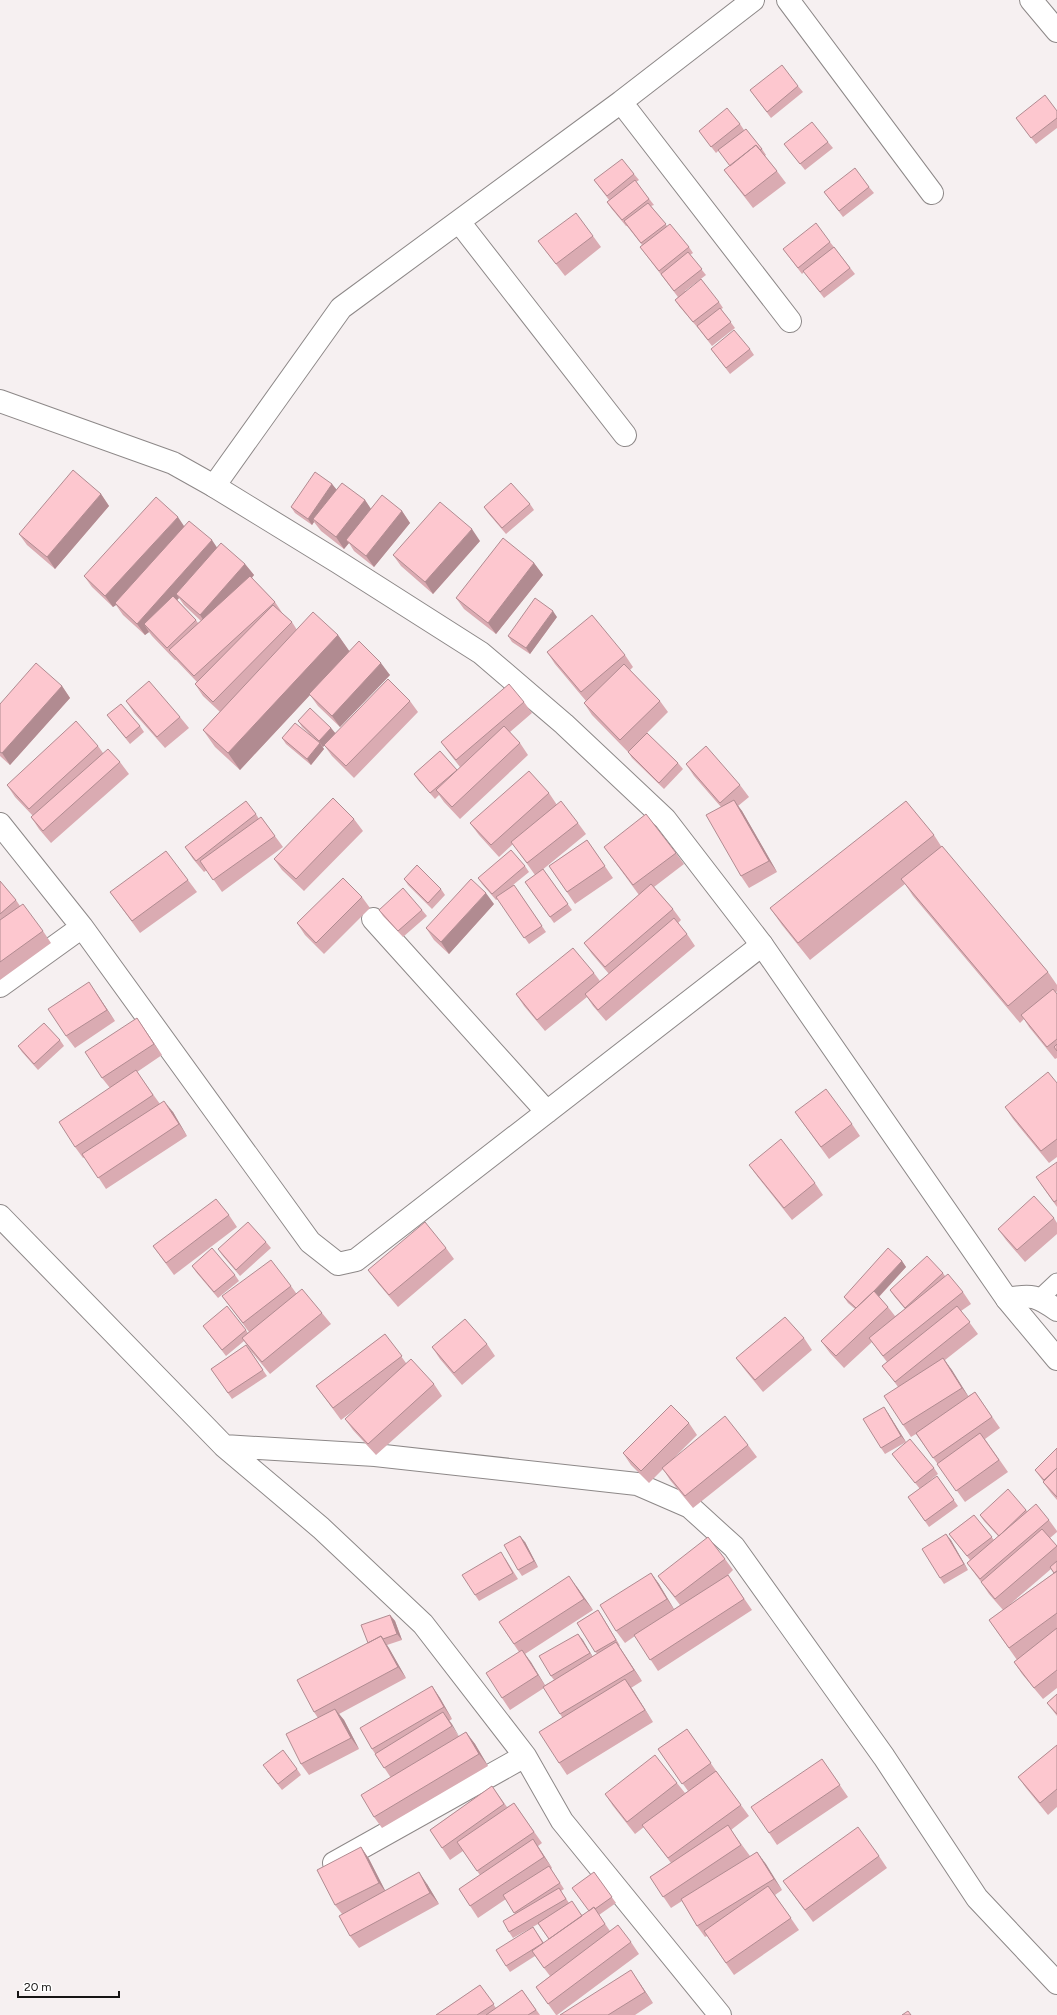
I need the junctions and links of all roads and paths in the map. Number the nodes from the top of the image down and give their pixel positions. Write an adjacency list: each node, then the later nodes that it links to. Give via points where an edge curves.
1 (753, 0): 5 (street)
2 (788, 0): 6 (street)
3 (1031, 0): 4 (street)
4 (1057, 31)
5 (621, 102): 7 (street); 8 (street)
6 (932, 193)
7 (460, 223): 10 (street); 11 (street, via 341,308)
8 (790, 321)
9 (0, 401): 11 (street, via 173,463)
10 (625, 435)
11 (214, 486): 15 (street, via 481,653 564,724 664,819)
12 (0, 824): 14 (street)
13 (373, 919): 17 (street)
14 (82, 927): 16 (street); 17 (street, via 310,1242 338,1264 356,1260)
15 (762, 945): 17 (street); 21 (street)
16 (0, 986)
17 (547, 1112)
18 (0, 1216): 24 (street)
19 (1057, 1282): 20 (lane)
20 (1040, 1298): 21 (street, via 1026,1295); 22 (street)
21 (1007, 1299): 23 (street)
22 (1057, 1310)
23 (1057, 1359)
24 (224, 1446): 25 (street, via 321,1528 423,1624); 27 (street, via 375,1456 637,1484 690,1508 734,1547 884,1757 977,1898)
25 (525, 1756): 26 (street); 28 (street, via 562,1821)
26 (330, 1864)
27 (1057, 1983)
28 (720, 2015)

